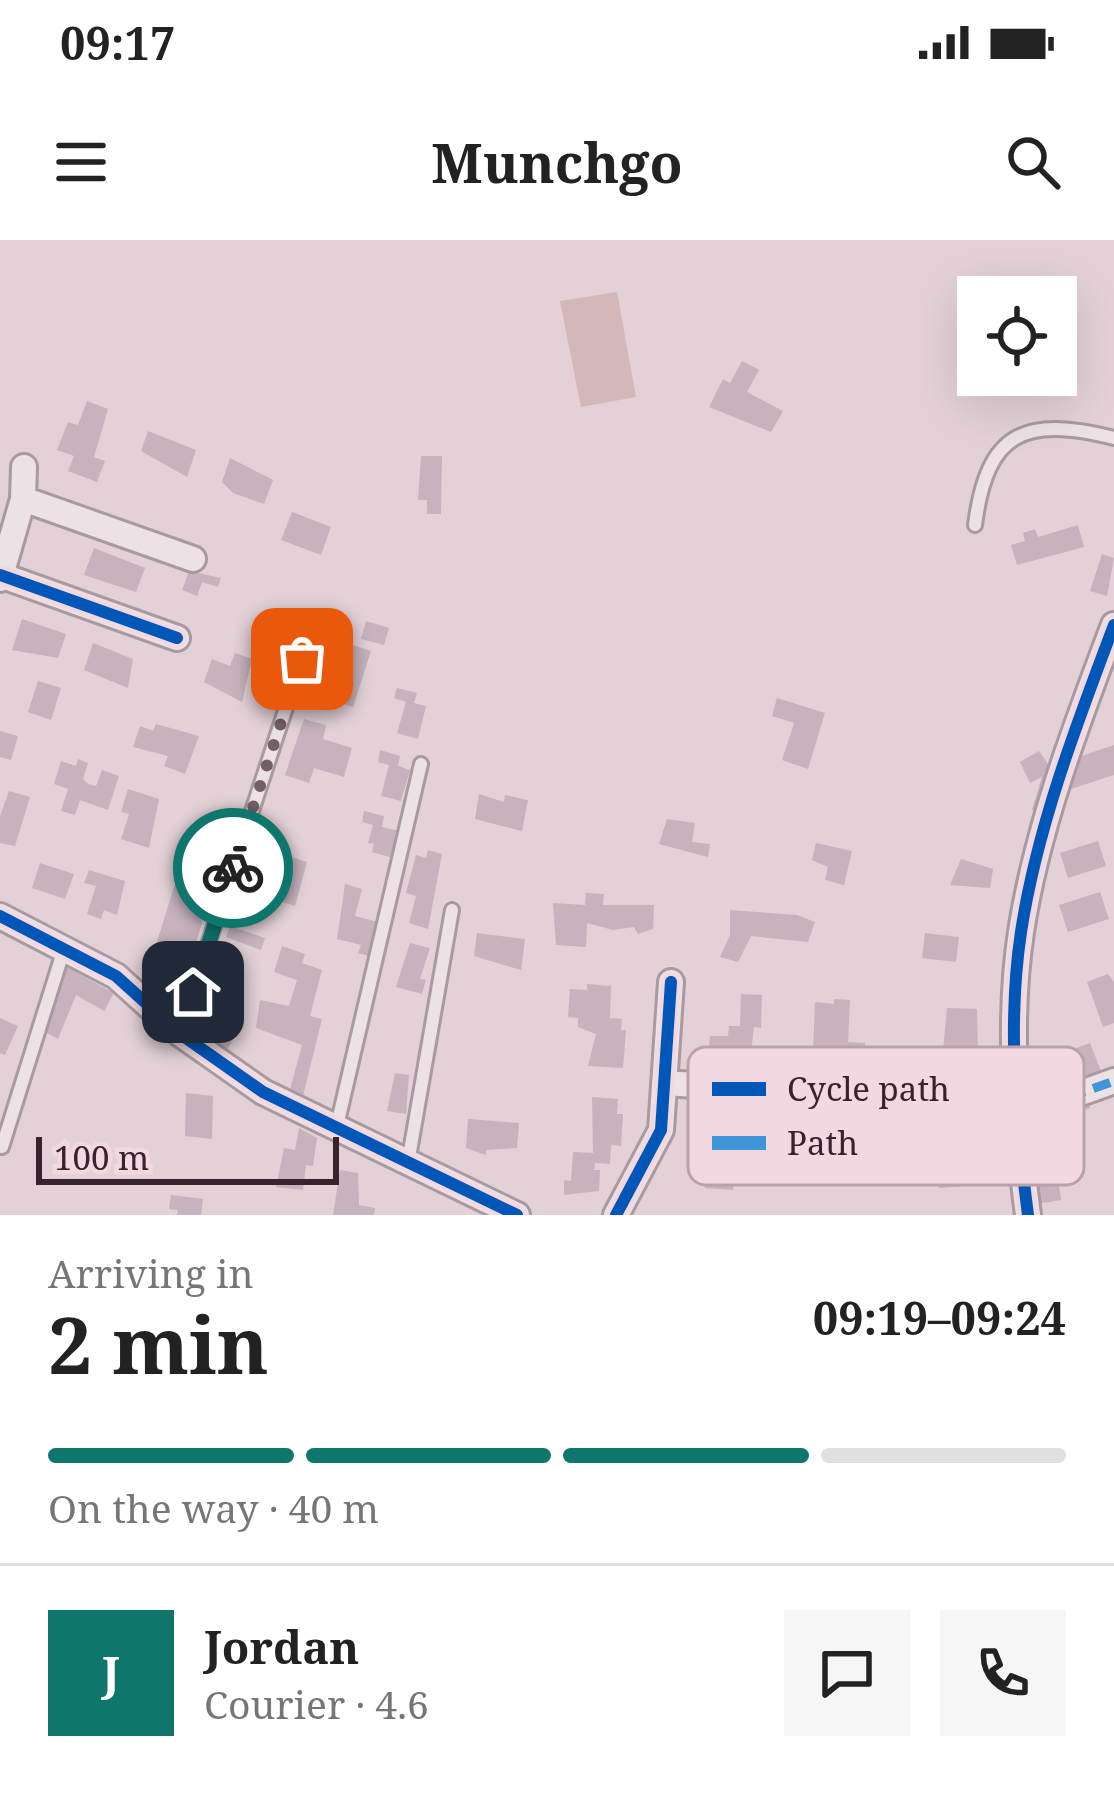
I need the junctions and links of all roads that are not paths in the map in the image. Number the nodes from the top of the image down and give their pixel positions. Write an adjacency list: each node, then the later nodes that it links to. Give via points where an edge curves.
1 (1114, 438): 4 (lane, via 1039,428 1015,435 981,481)
2 (24, 467): 3 (street)
3 (23, 499): 5 (street); 6 (street)
4 (975, 525)
5 (193, 559)
6 (0, 576): 8 (street)
7 (1114, 625): 16 (street, via 1070,742 1021,929)
8 (177, 638)
9 (302, 659): 15 (lane)
10 (421, 764): 21 (lane)
11 (452, 910): 23 (lane)
12 (0, 916): 13 (street)
13 (64, 949): 15 (street, via 116,976); 22 (lane)
14 (671, 982): 18 (street)
15 (179, 1033): 21 (street)
16 (1016, 1047)
17 (1114, 1081): 20 (street)
18 (664, 1083): 19 (street); 26 (street, via 661,1130)
19 (688, 1084)
20 (1084, 1092)
21 (335, 1132): 23 (street)
22 (2, 1147)
23 (407, 1165): 25 (street)
24 (1025, 1185): 27 (street)
25 (517, 1215)
26 (616, 1215)
27 (1028, 1215)

